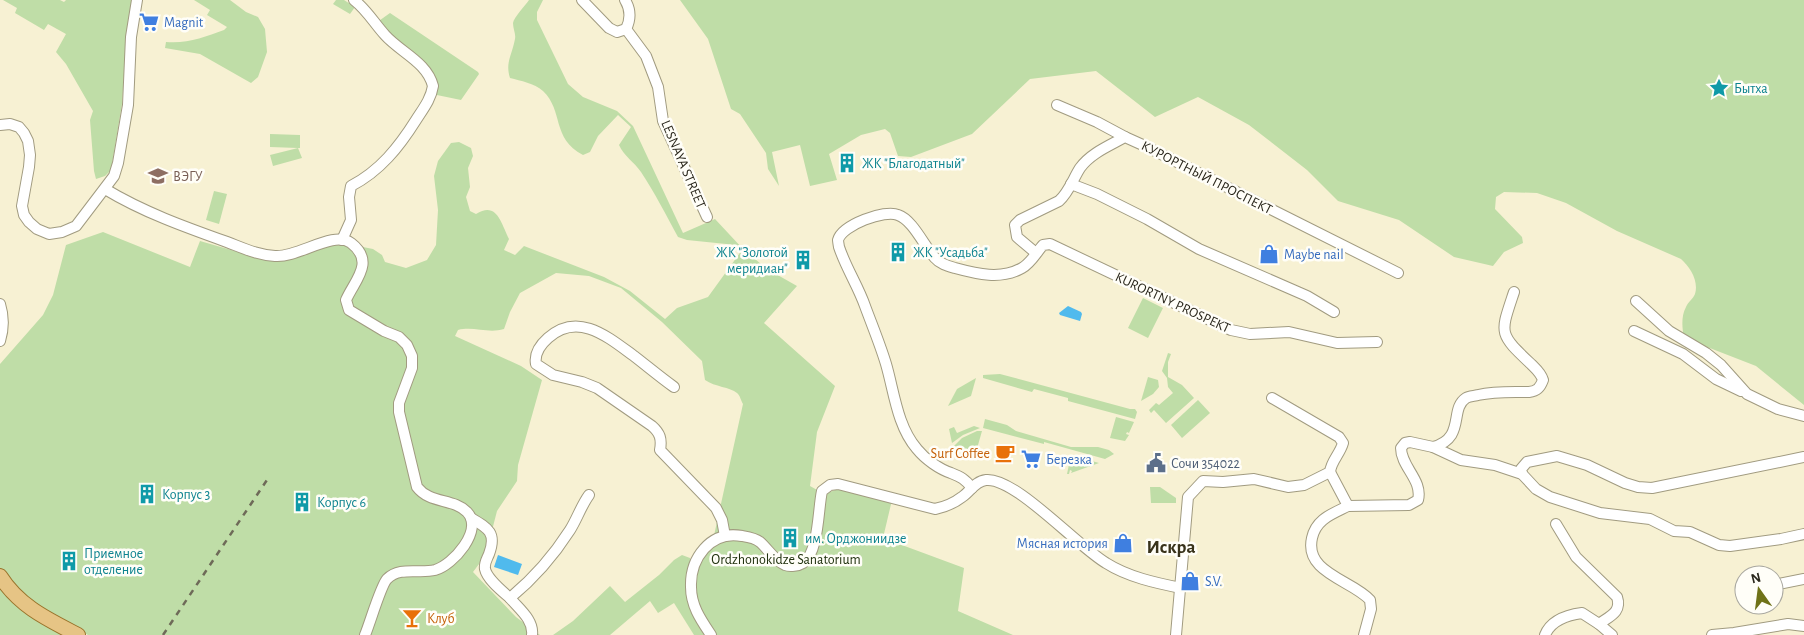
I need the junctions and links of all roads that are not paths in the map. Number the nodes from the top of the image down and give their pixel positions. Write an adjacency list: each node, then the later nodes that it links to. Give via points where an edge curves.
1 (137, 0): 10 (street, via 131,37 128,105 118,163)
2 (354, 0): 12 (street, via 365,8 386,36 428,73 433,86 428,102 395,152 352,186 349,197 351,220)
3 (582, 0): 5 (street, via 609,28 617,32)
4 (626, 0): 5 (street, via 630,12)
5 (626, 29): 11 (street, LESNAYA STREET, via 646,56 658,87 664,121)
6 (1057, 105): 8 (street)
7 (0, 126): 10 (street, via 18,126 28,141 29,167 22,206 24,215 37,229 48,234 76,226)
8 (1125, 137): 9 (street, КУРОРТНЫЙ ПРОСПЕКТ, via 1091,157); 14 (street, КУРОРТНЫЙ ПРОСПЕКТ)
9 (1071, 184): 13 (street, КУРОРТНЫЙ ПРОСПЕКТ, via 1059,201 1015,225 1017,237); 18 (street, via 1147,219 1199,249 1307,296)
10 (105, 189): 12 (street, via 142,209 260,254 289,256 322,242)
11 (707, 217)
12 (342, 240): 33 (street, via 358,251 363,266 346,300 349,310 399,337 412,356 412,368 398,403 417,487 428,497 460,507)
13 (1036, 253): 21 (street, KURORTNY PROSPEKT, via 1042,246 1050,244 1231,330 1262,335 1289,332 1337,343); 30 (street, via 1015,271 979,275 939,262 907,220 888,212 850,229 838,240 868,314 908,435 917,449 932,462 960,476)
14 (1398, 273)
15 (1514, 292): 26 (street, via 1503,332 1511,345 1542,376 1541,386 1529,392 1496,391 1466,398 1448,441)
16 (1636, 301): 23 (street, via 1669,331 1722,365)
17 (0, 304): 20 (street, via 3,331)
18 (1334, 312)
19 (1634, 331): 23 (street, via 1683,354 1716,379)
20 (0, 341)
21 (1378, 342)
22 (674, 387): 36 (street, via 609,337 582,326 566,327 554,333 541,344 535,357 536,364 553,375 597,388 658,432 662,441 660,450 716,508)
23 (1747, 394): 25 (street, via 1778,409)
24 (1272, 398): 28 (street, via 1342,440 1343,446)
25 (1804, 416)
26 (1433, 447): 29 (street, via 1461,460 1494,465); 32 (street, via 1410,442 1401,448 1401,455 1420,490 1418,500 1409,505)
27 (1804, 457): 29 (street, via 1652,488 1625,483 1587,465 1557,456 1527,462 1521,469)
28 (1330, 472): 32 (street); 40 (street, via 1304,485 1288,487 1254,479 1203,481 1188,497)
29 (1522, 474): 35 (street, via 1550,497 1600,514 1650,519 1674,532 1690,532 1714,544 1725,546)
30 (972, 488): 36 (street, via 946,507 934,509 838,484 830,485 822,491 809,556 797,565 786,566 760,542 735,535); 40 (street, via 983,480 1000,482 1015,490 1108,565 1153,582)
31 (589, 495): 41 (street, via 571,530 540,570)
32 (1348, 506): 49 (street, via 1319,522 1311,546 1316,561 1324,569 1370,600 1371,609)
33 (471, 518): 41 (street, via 486,527 492,536 484,564 485,572); 45 (street, via 472,532 448,563 436,570 399,571 388,578)
34 (1556, 524): 42 (street, via 1576,557 1617,597 1618,610)
35 (1804, 534)
36 (725, 536): 47 (street, via 713,540 700,554 691,573 693,603)
37 (0, 576): 44 (main road, via 23,603)
38 (1804, 579): 39 (street)
39 (1784, 583)
40 (1181, 588): 48 (street)
41 (510, 598): 46 (street, via 529,620)
42 (1599, 624): 50 (street, via 1582,613 1573,614 1552,624); 51 (street)
43 (1804, 626): 52 (street, via 1788,624)
44 (78, 635)
45 (365, 635)
46 (532, 635)
47 (711, 635)
48 (1176, 635)
49 (1364, 635)
50 (1546, 635)
51 (1612, 635)
52 (1712, 635)

